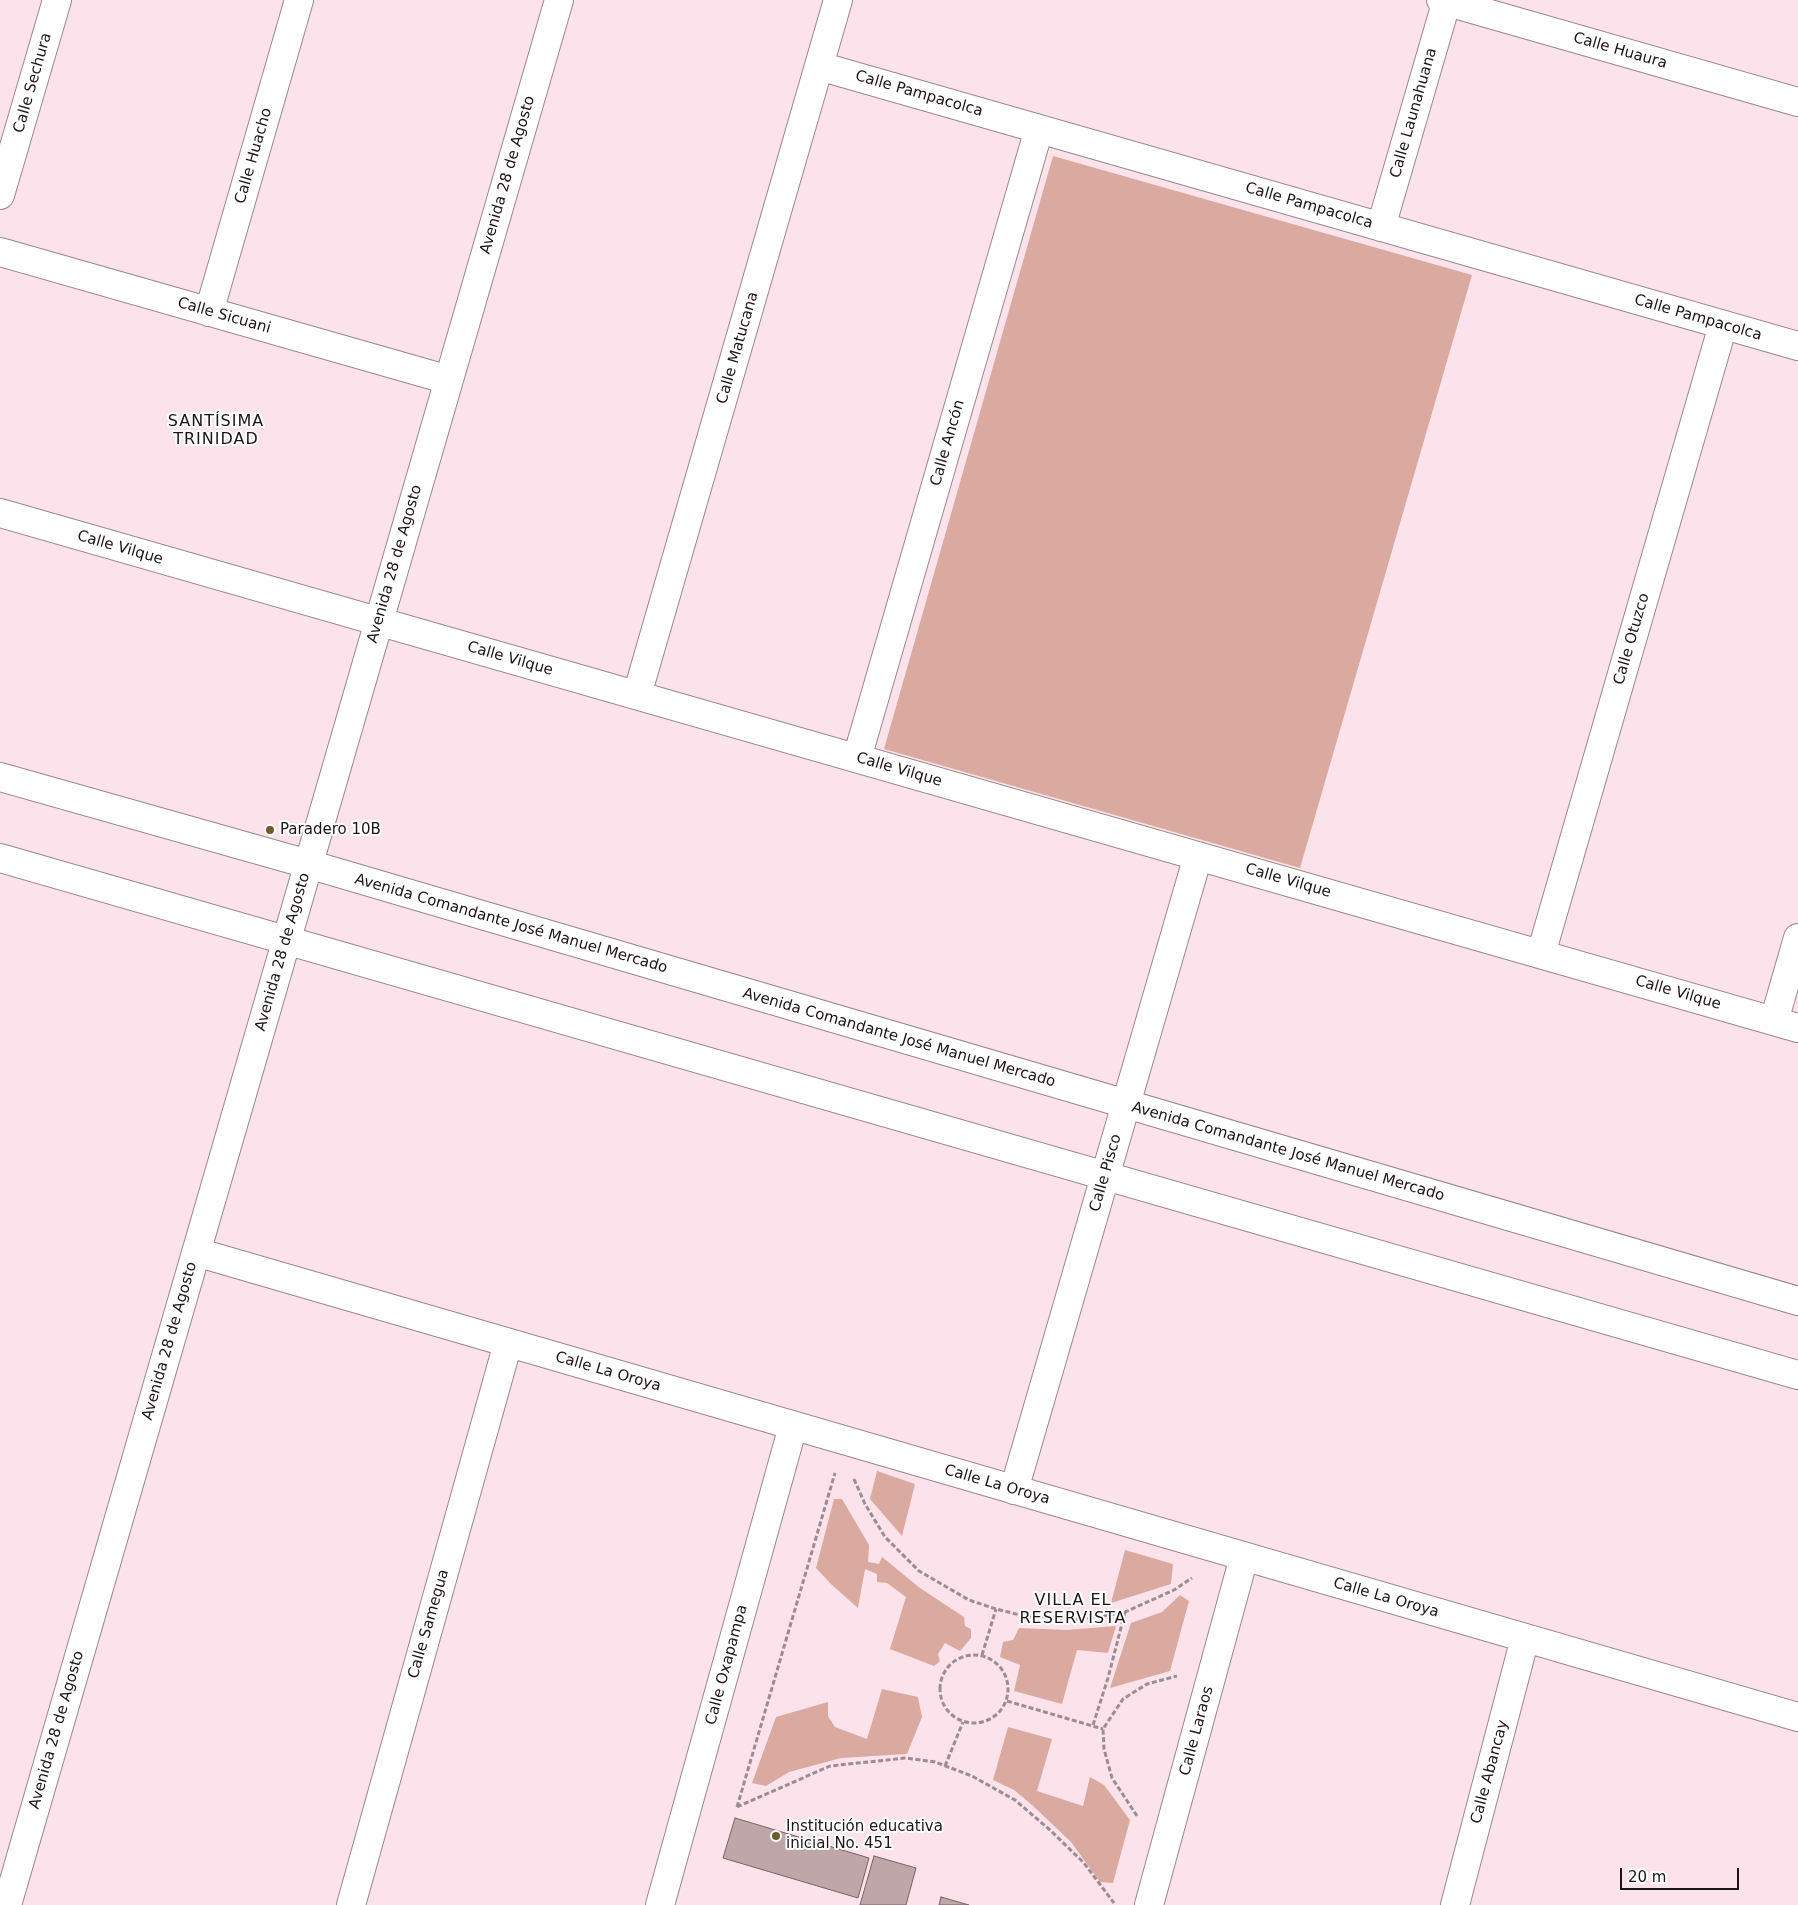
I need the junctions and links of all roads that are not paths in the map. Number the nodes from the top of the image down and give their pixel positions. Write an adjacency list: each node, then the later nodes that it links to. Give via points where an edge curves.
1 (57, 0): 9 (street, Calle Sechura)
2 (299, 0): 12 (street, Calle Huacho)
3 (559, 0): 15 (street, Avenida 28 de Agosto)
4 (838, 0): 6 (street, Calle Matucana)
5 (1445, 1): 7 (street, Calle Huaura); 10 (street, Calle Launahuana)
6 (819, 66): 8 (street, Calle Pampacolca); 18 (street, Calle Matucana)
7 (1798, 102)
8 (1039, 129): 10 (street, Calle Pampacolca); 19 (street, Calle Ancón)
9 (0, 195)
10 (1382, 227): 13 (street, Calle Pampacolca)
11 (0, 252): 12 (street, Calle Sicuani)
12 (209, 312): 15 (street, Calle Sicuani)
13 (1723, 325): 14 (street, Calle Pampacolca); 26 (street, Calle Otuzco)
14 (1798, 346)
15 (449, 380): 17 (street, Avenida 28 de Agosto)
16 (0, 513): 17 (street, Calle Vilque)
17 (379, 622): 18 (street, Calle Vilque); 23 (street, Avenida 28 de Agosto)
18 (637, 695): 19 (street, Calle Vilque)
19 (857, 758): 21 (street, Calle Vilque)
20 (0, 777): 23 (street, Avenida Comandante José Manuel Mercado)
21 (1198, 856): 26 (street, Calle Vilque); 28 (street, Calle Pisco)
22 (0, 858): 25 (street)
23 (308, 864): 25 (street, Avenida 28 de Agosto); 28 (street, Avenida Comandante José Manuel Mercado)
24 (1798, 938): 27 (street)
25 (286, 941): 29 (street); 30 (street, Avenida 28 de Agosto)
26 (1541, 954): 27 (street, Calle Vilque)
27 (1786, 1024)
28 (1126, 1104): 29 (street, Calle Pisco); 31 (street, Avenida Comandante José Manuel Mercado)
29 (1105, 1176): 33 (street); 35 (street, Calle Pisco)
30 (196, 1252): 32 (street, Calle La Oroya); 39 (street, Avenida 28 de Agosto)
31 (1798, 1302)
32 (508, 1343): 34 (street, Calle La Oroya); 40 (street, Calle Samegua)
33 (1798, 1375)
34 (793, 1426): 35 (street, Calle La Oroya); 41 (street, Calle Oxapampa)
35 (1014, 1490): 36 (street, Calle La Oroya)
36 (1244, 1557): 37 (street, Calle La Oroya); 42 (street, Calle Laraos)
37 (1525, 1638): 38 (street, Calle La Oroya); 43 (street, Calle Abancay)
38 (1798, 1717)
39 (6, 1905)
40 (351, 1905)
41 (660, 1905)
42 (1149, 1905)
43 (1455, 1905)

